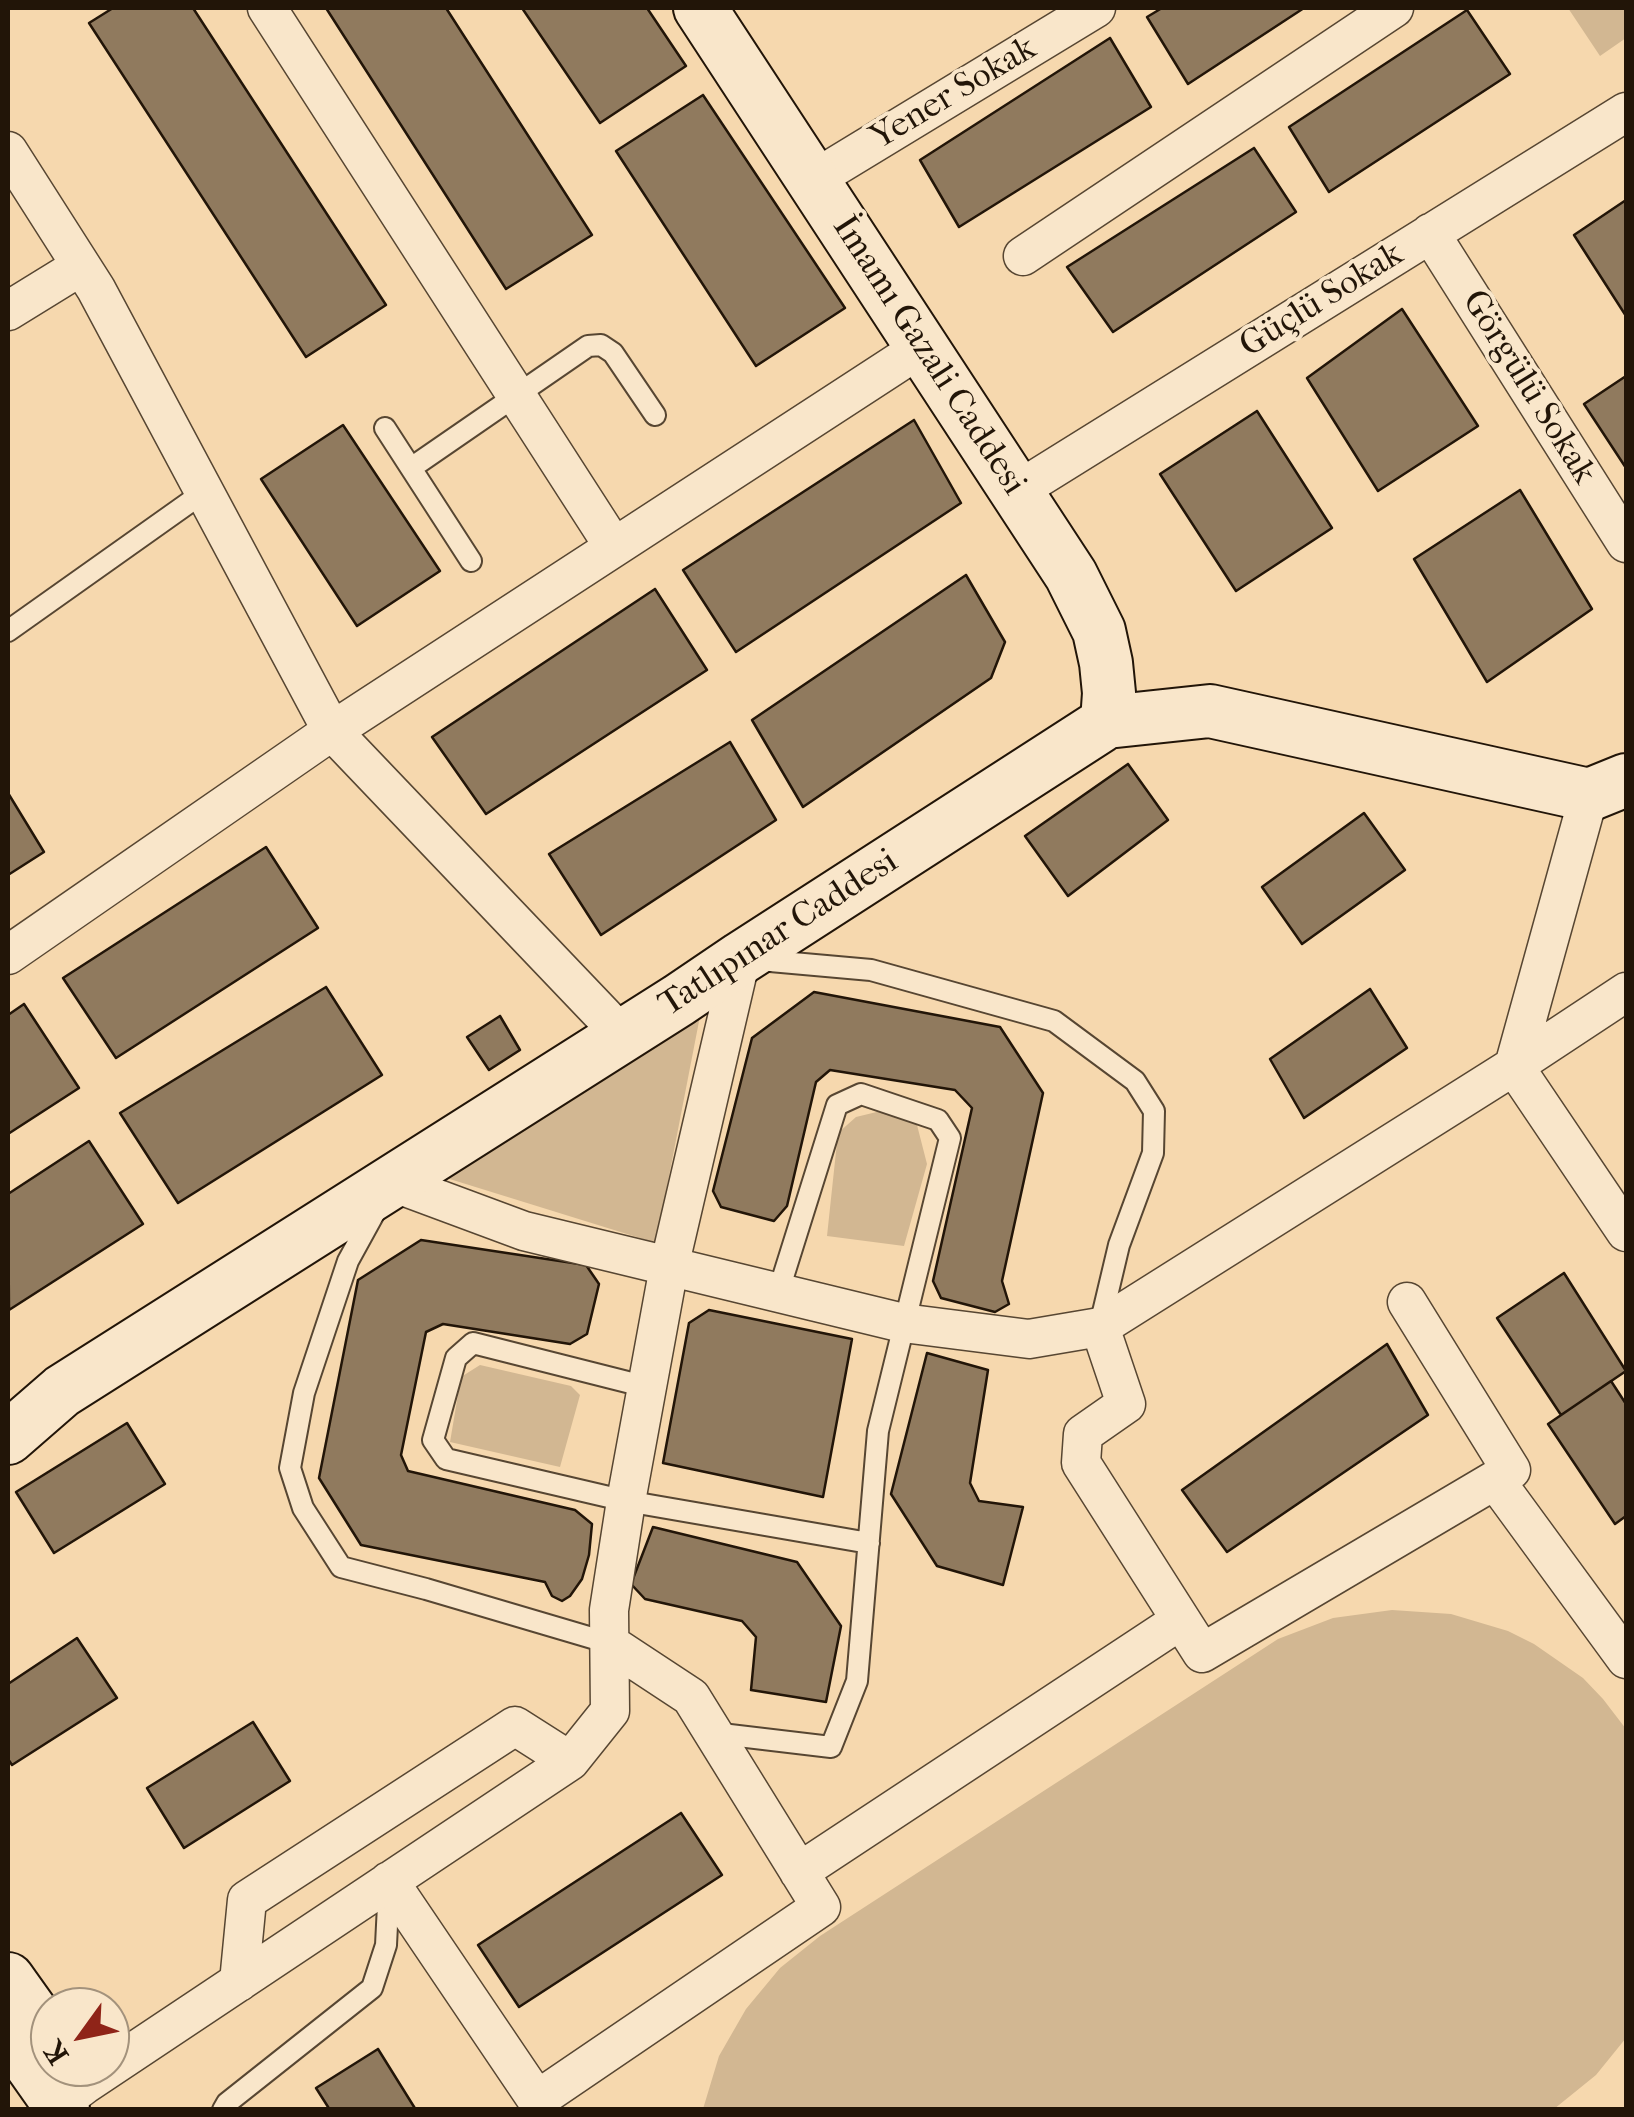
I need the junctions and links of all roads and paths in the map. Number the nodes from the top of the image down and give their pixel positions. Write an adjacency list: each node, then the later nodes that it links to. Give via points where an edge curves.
1 (268, 8): 13 (street)
2 (700, 8): 7 (street, İmamı Gazali Caddesi)
3 (1096, 8): 7 (street, Yener Sokak)
4 (1394, 8): 9 (street)
5 (1626, 112): 8 (street, Güçlü Sokak)
6 (8, 151): 10 (street)
7 (813, 180): 12 (street, İmamı Gazali Caddesi)
8 (1430, 233): 17 (street, Güçlü Sokak); 19 (street, Görgülü Sokak)
9 (1022, 256)
10 (82, 266): 11 (street); 18 (street)
11 (8, 311)
12 (922, 347): 17 (street, İmamı Gazali Caddesi); 20 (street)
13 (517, 397): 14 (lane, via 588,346 601,346 613,353); 16 (lane); 20 (street)
14 (655, 415)
15 (385, 428): 16 (lane)
16 (411, 468): 21 (lane)
17 (1017, 490): 23 (street, İmamı Gazali Caddesi, via 1099,631)
18 (204, 492): 22 (lane); 24 (street)
19 (1626, 543)
20 (614, 547): 24 (street)
21 (471, 561)
22 (8, 631)
23 (1107, 722): 25 (street, Tatlıpınar Caddesi, via 1210,710); 27 (street, Tatlıpınar Caddesi)
24 (332, 731): 26 (street); 29 (street)
25 (1608, 787): 30 (street)
26 (8, 955)
27 (741, 958): 29 (street, Tatlıpınar Caddesi); 33 (street); 37 (lane, via 870,970 1054,1021 1135,1080 1154,1111 1153,1153 1119,1245)
28 (1626, 992): 30 (street)
29 (623, 1036): 31 (street, Tatlıpınar Caddesi)
30 (1514, 1066): 32 (street); 37 (street)
31 (392, 1182): 33 (street, via 524,1232); 39 (street, Tatlıpınar Caddesi, via 62,1390); 44 (lane, via 348,1261 304,1393 290,1468 303,1508 341,1568)
32 (1626, 1232)
33 (668, 1266): 34 (street); 38 (street)
34 (778, 1293): 36 (street); 36 (lane, via 837,1104 861,1094 938,1120 950,1138)
35 (1407, 1302): 40 (street, via 1512,1470)
36 (903, 1323): 37 (street, via 1029,1338); 42 (lane, via 878,1431)
37 (1100, 1327): 43 (street, via 1126,1404 1082,1434 1081,1463)
38 (647, 1386): 41 (street); 41 (lane, via 473,1343 456,1358 433,1440 446,1459)
39 (8, 1438)
40 (1495, 1480): 43 (street, via 1202,1654); 45 (street)
41 (626, 1501): 42 (lane); 44 (street)
42 (869, 1544): 46 (lane, via 857,1681 830,1748)
43 (1180, 1620): 48 (street)
44 (609, 1643): 46 (street, via 691,1697); 47 (street, via 610,1711)
45 (1626, 1659)
46 (712, 1733): 48 (street)
47 (570, 1760): 49 (street); 51 (street, via 515,1726 247,1900)
48 (799, 1872): 54 (street, via 821,1907)
49 (389, 1881): 51 (street); 54 (street); 55 (lane, via 386,1945 372,1988)
50 (8, 1978): 52 (street)
51 (240, 1982): 53 (street)
52 (19, 2036): 53 (street)
53 (75, 2095)
54 (540, 2105)
55 (223, 2110)

